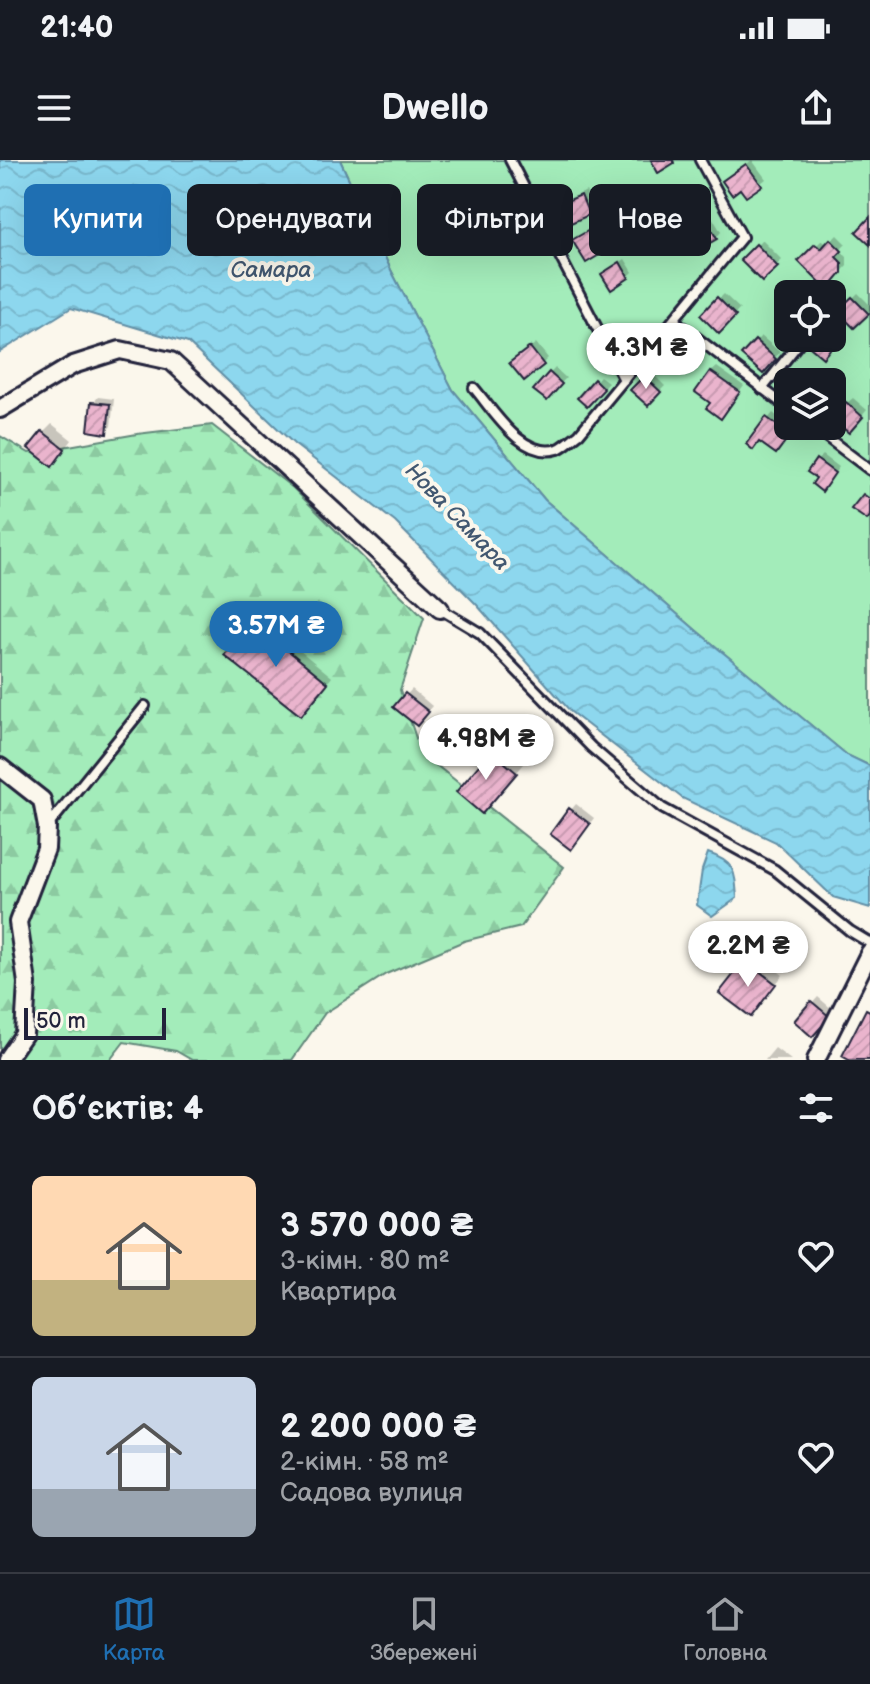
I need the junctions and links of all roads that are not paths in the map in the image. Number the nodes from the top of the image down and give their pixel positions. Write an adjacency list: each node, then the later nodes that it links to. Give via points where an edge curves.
1 (510, 160): 5 (lane)
2 (700, 160): 3 (lane, via 742,237)
3 (675, 321): 5 (lane); 7 (lane)
4 (792, 352): 7 (lane)
5 (624, 380): 6 (lane, via 579,434 557,449 530,447)
6 (474, 388)
7 (762, 389): 8 (lane)
8 (774, 398)
9 (0, 409): 12 (street, via 73,365 120,350 171,361)
10 (830, 440): 11 (lane)
11 (870, 470)
12 (440, 609): 16 (lane, via 480,633 591,747 662,808 775,870)
13 (145, 706): 15 (lane)
14 (0, 767): 15 (street, via 42,800)
15 (47, 827): 18 (street, via 46,849 18,922 27,983 24,1034)
16 (870, 943)
17 (870, 952): 19 (street)
18 (6, 1060)
19 (816, 1060)

